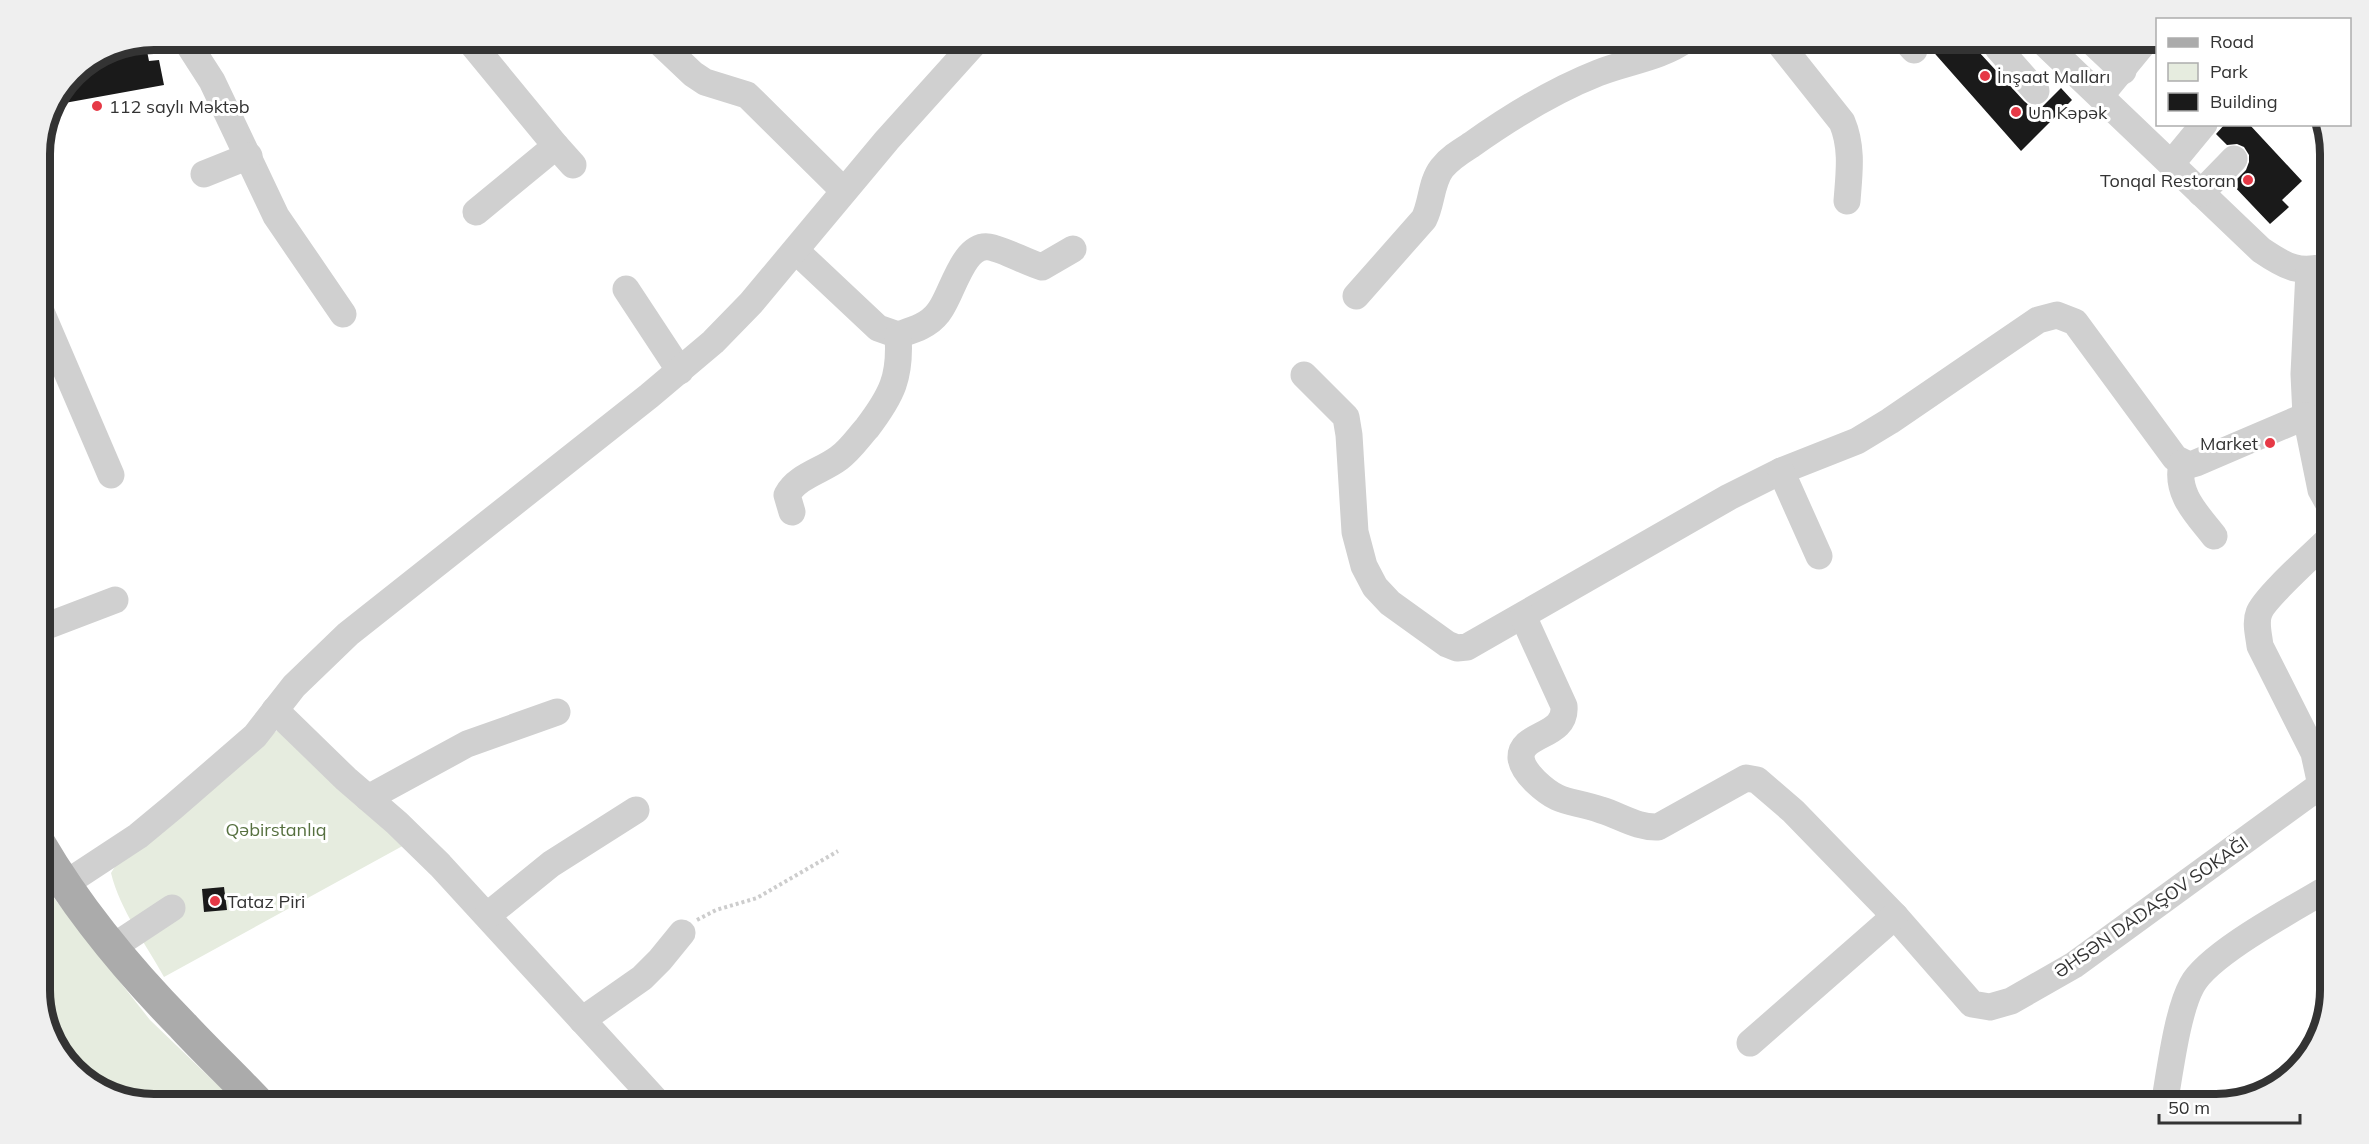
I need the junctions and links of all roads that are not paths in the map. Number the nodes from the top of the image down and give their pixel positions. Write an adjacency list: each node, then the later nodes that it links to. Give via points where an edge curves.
1 (192, 50): 15 (street)
2 (477, 50): 22 (street, via 565,156)
3 (668, 50): 19 (street, via 705,82 747,95)
4 (967, 50): 19 (street)
5 (1668, 50): 28 (street, via 1578,82 1498,125 1448,160 1435,182 1424,219)
6 (1785, 50): 21 (street, via 1842,122 1848,137 1850,166)
7 (2000, 50): 12 (street)
8 (2052, 50): 13 (street)
9 (2101, 50): 11 (street)
10 (2139, 50): 11 (street)
11 (2123, 71): 13 (street)
12 (2036, 91)
13 (2101, 95): 17 (street)
14 (2202, 126): 17 (street)
15 (249, 156): 18 (street); 29 (street, via 276,216)
16 (2234, 159): 20 (street)
17 (2171, 164): 20 (street)
18 (204, 174)
19 (844, 191): 24 (street)
20 (2201, 193): 25 (street, via 2279,262 2295,269)
21 (1847, 201)
22 (476, 212)
23 (1073, 249): 31 (street, via 1042,267 988,247 977,249 966,259 940,312 928,323)
24 (796, 251): 31 (street, via 879,328); 32 (street, via 735,321)
25 (2320, 268)
26 (2319, 274): 34 (street, via 2304,374)
27 (626, 289): 32 (street)
28 (1356, 296)
29 (343, 314)
30 (50, 333): 37 (street)
31 (898, 335): 39 (street, via 900,358 886,402 839,458 792,485 787,495)
32 (680, 371): 46 (street, via 348,634 312,667)
33 (1304, 375): 44 (street, via 1346,417 1355,532 1364,566 1375,587 1390,603 1457,648 1467,647)
34 (2306, 416): 35 (street, via 2196,463); 38 (street)
35 (2182, 463): 36 (street, via 2075,322 2057,315 2038,320 1857,441); 40 (street, via 2184,495)
36 (1781, 471): 42 (street); 44 (street, via 1728,497)
37 (111, 474)
38 (2319, 482)
39 (792, 512)
40 (2214, 536)
41 (2319, 548): 48 (street, via 2268,599 2259,613 2258,628 2260,646 2314,753)
42 (1819, 556)
43 (115, 600): 45 (street)
44 (1523, 616): 57 (street, via 1564,706 1565,716 1559,725 1525,745 1521,756 1530,777 1550,795 1644,827 1658,826 1746,778 1757,780 1793,811)
45 (50, 625)
46 (275, 710): 49 (street); 53 (street, via 238,752 173,807 138,836)
47 (557, 712): 49 (street, via 467,744)
48 (2320, 775)
49 (368, 798): 56 (street)
50 (2320, 799): 57 (street, via 2074,965 2012,1001 1990,1007 1972,1004)
51 (636, 810): 56 (street, via 551,864)
52 (50, 860): 53 (main road)
53 (65, 884): 59 (main road)
54 (2320, 893): 64 (street, via 2232,947 2193,982 2183,1009)
55 (172, 908): 59 (street)
56 (488, 915): 60 (street)
57 (1895, 916): 61 (street)
58 (682, 933): 60 (street, via 642,978)
59 (113, 947): 62 (main road)
60 (582, 1020): 63 (street)
61 (1750, 1043)
62 (249, 1094)
63 (650, 1094)
64 (2166, 1094)

